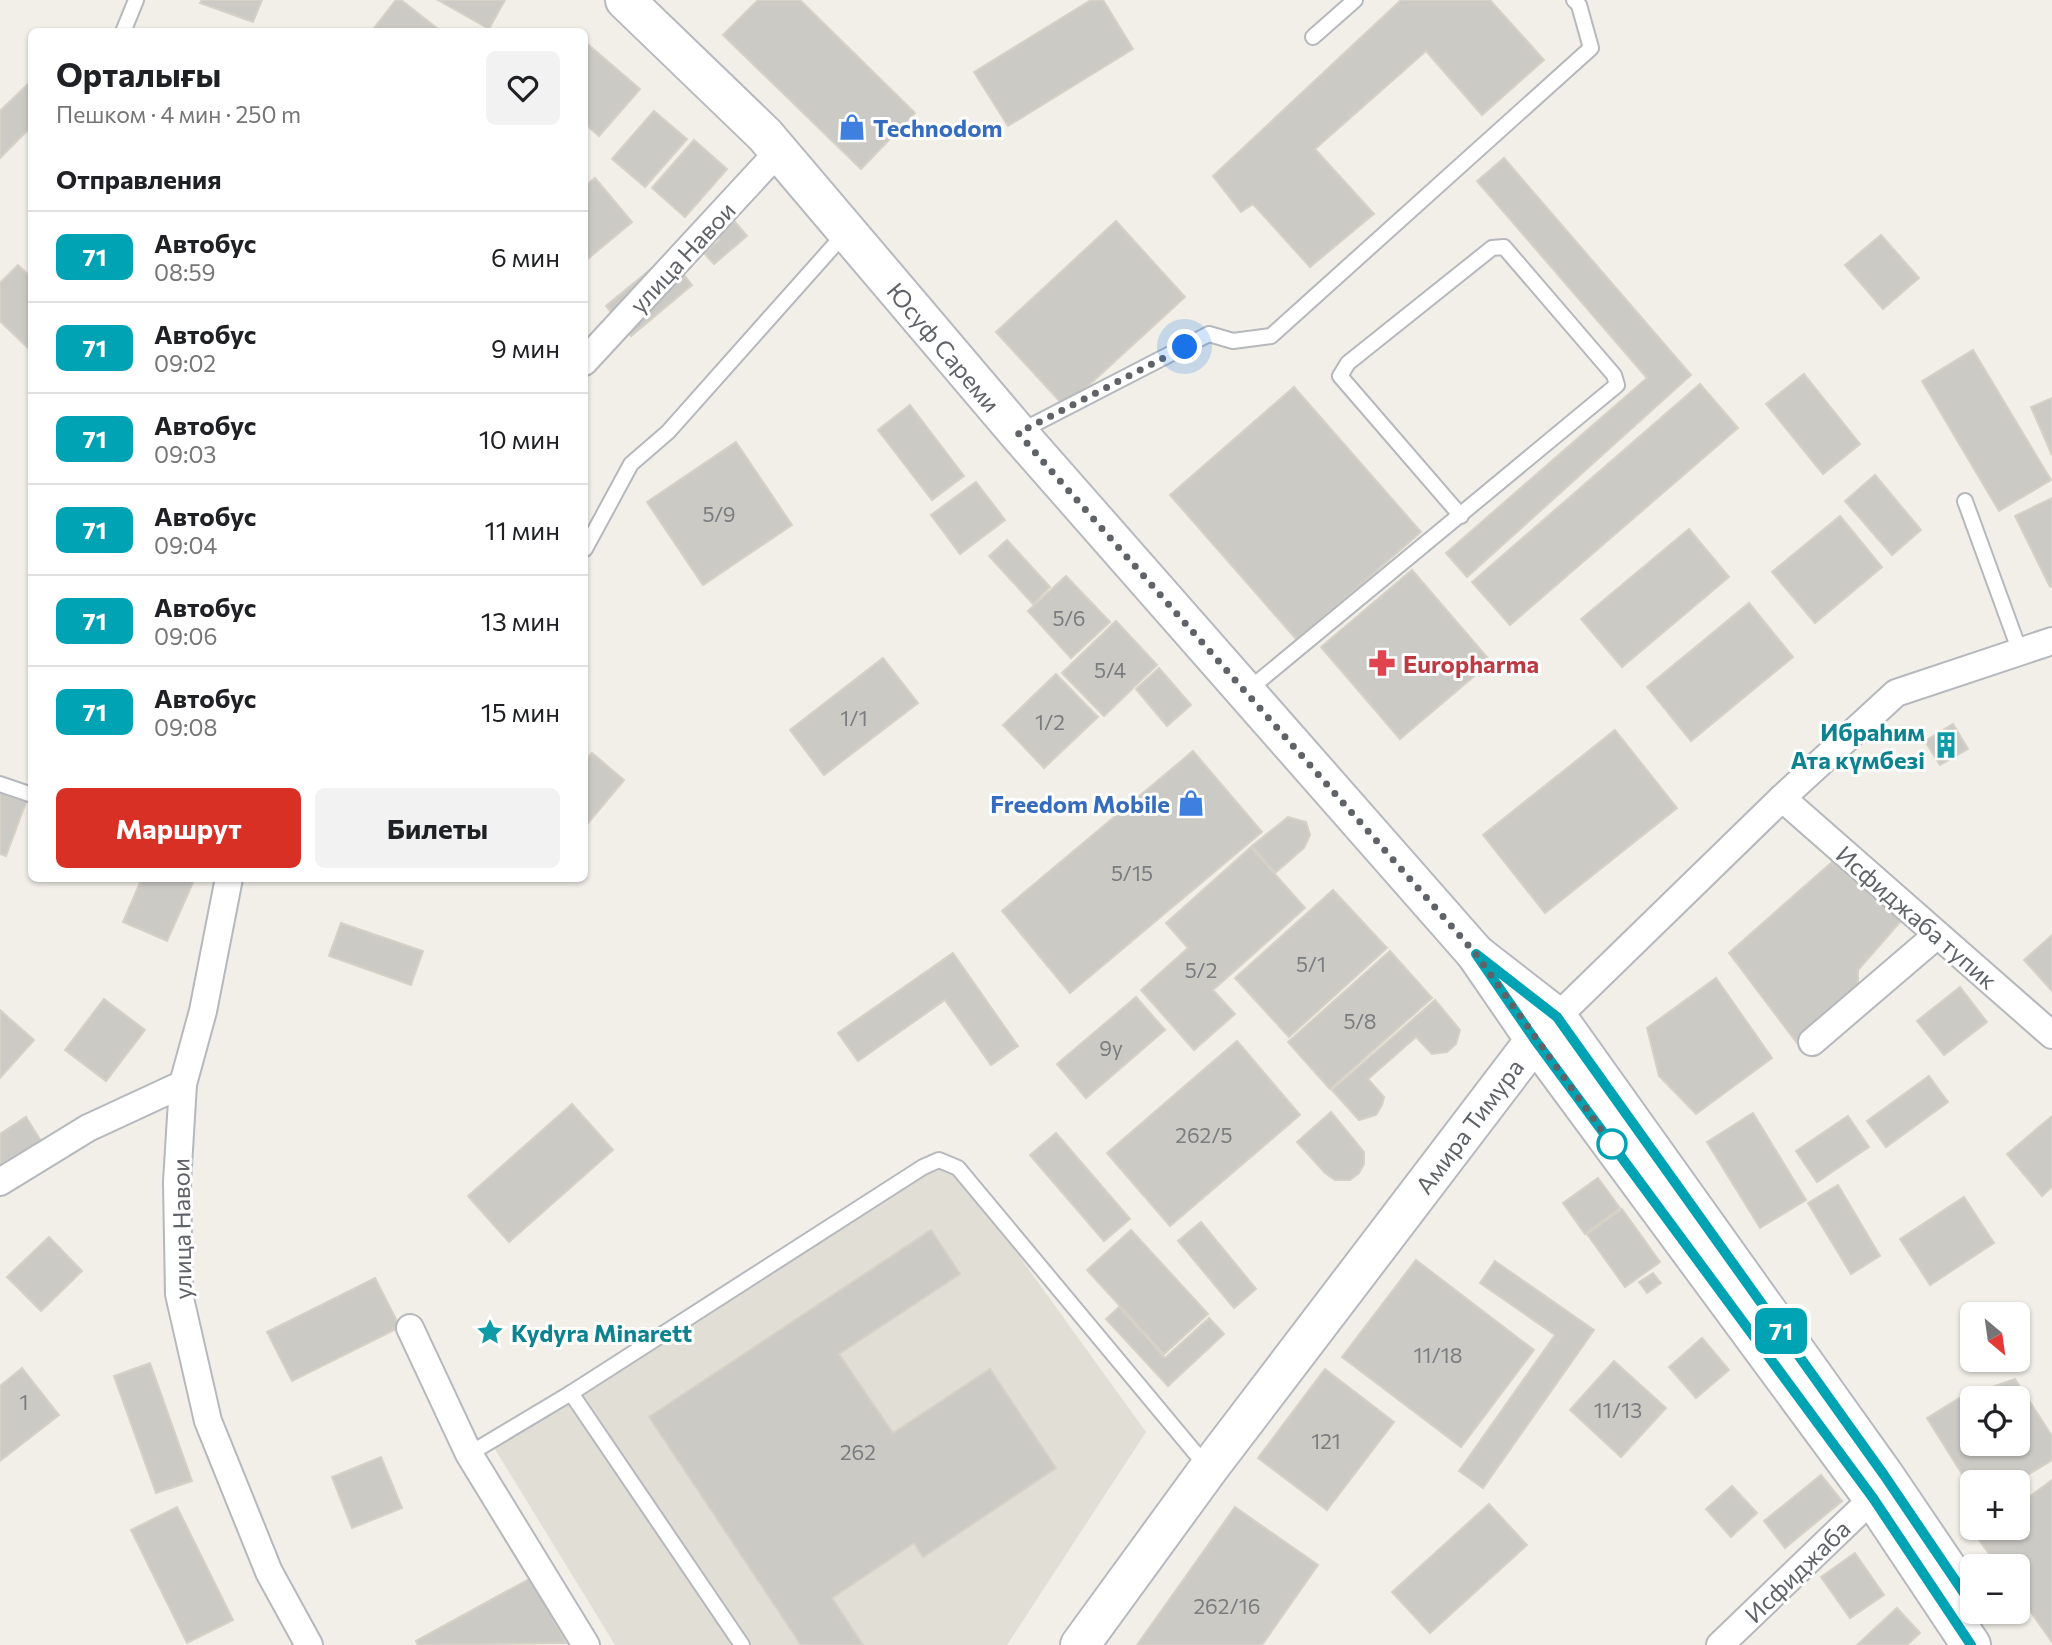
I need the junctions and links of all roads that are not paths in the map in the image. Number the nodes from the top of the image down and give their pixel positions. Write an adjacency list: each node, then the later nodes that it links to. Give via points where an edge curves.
1 (136, 0): 5 (lane)
2 (625, 0): 7 (main road, Юсуф Сареми)
3 (1355, 0): 6 (lane)
4 (1574, 0): 10 (lane, via 1591,48 1271,336 1233,341 1209,334)
5 (125, 28)
6 (1314, 37)
7 (779, 151): 8 (main road, Юсуф Сареми); 9 (street, улица Навои)
8 (846, 231): 10 (main road, Юсуф Сареми); 13 (lane, via 668,432 631,464)
9 (588, 358)
10 (1018, 433): 16 (main road, Юсуф Сареми)
11 (1965, 501): 15 (lane)
12 (1461, 516): 12 (lane, via 1617,385 1615,375 1504,247 1492,247 1348,363 1340,376); 16 (lane)
13 (588, 543)
14 (2052, 641): 15 (street, Амира Тимура)
15 (2020, 652): 19 (street, Амира Тимура, via 1896,693)
16 (1246, 692): 22 (main road, Юсуф Сареми)
17 (0, 784): 18 (lane)
18 (28, 794)
19 (1782, 798): 21 (street, Исфиджаба тупик); 22 (street, Амира Тимура)
20 (228, 882): 25 (street, улица Навои, via 203,1012)
21 (1937, 934): 23 (street, Исфиджаба тупик); 24 (street)
22 (1546, 1028): 30 (main road, Амира Тимура); 31 (main road, Юсуф Сареми); 32 (main road, Юсуф Сареми, via 1884,1475)
23 (2052, 1035)
24 (1812, 1042)
25 (183, 1084): 26 (street, via 88,1128); 34 (street, улица Навои, via 177,1182 179,1294 208,1421 269,1572)
26 (0, 1182)
27 (410, 1328): 29 (street)
28 (571, 1393): 29 (lane); 30 (lane, via 939,1160 958,1168); 36 (lane)
29 (469, 1454): 35 (street)
30 (1209, 1468): 37 (main road, Амира Тимура)
31 (1873, 1498): 38 (street, Исфиджаба); 39 (main road, Юсуф Сареми)
32 (1960, 1587)
33 (1985, 1624): 40 (main road)
34 (309, 1645)
35 (586, 1645)
36 (742, 1645)
37 (1080, 1645)
38 (1720, 1645)
39 (1971, 1645)
40 (2000, 1645)

